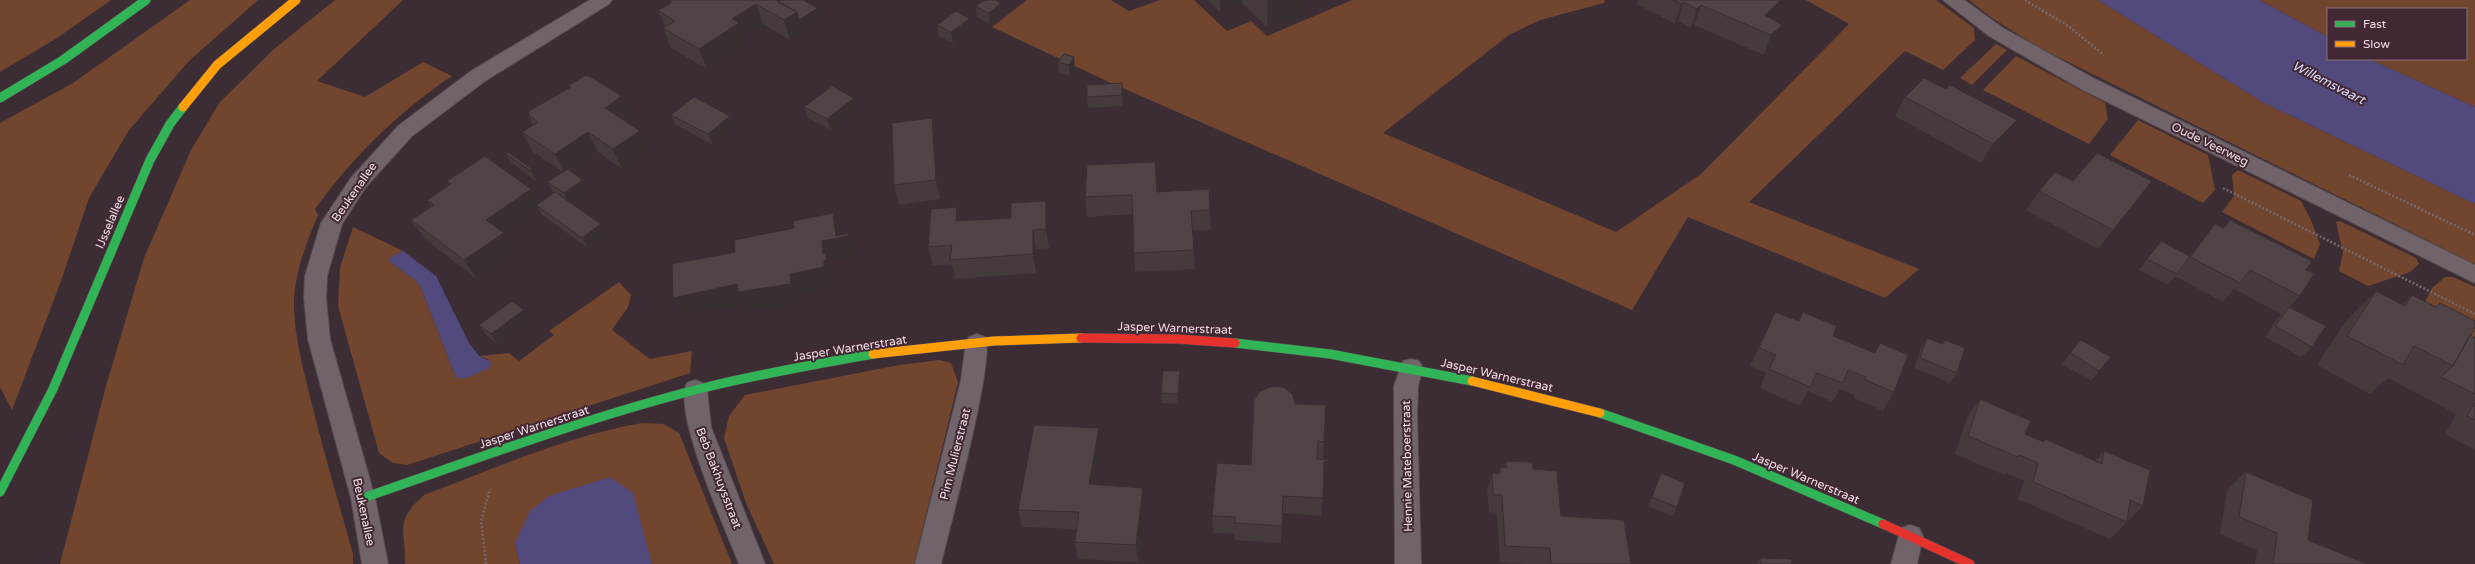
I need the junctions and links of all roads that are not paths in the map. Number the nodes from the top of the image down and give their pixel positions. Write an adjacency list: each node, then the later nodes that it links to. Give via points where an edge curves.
1 (146, 0): 5 (street, via 63,60)
2 (296, 0): 10 (street, IJsselallee, via 217,65 170,124 150,160 53,389)
3 (603, 0): 11 (street, Beukenallee, via 478,76 405,131 358,183 332,223 316,276 318,332)
4 (1952, 0): 6 (street, Oude Veerweg, via 1996,32 2088,84)
5 (0, 98)
6 (2475, 275)
7 (977, 343): 8 (street, Jasper Warnerstraat, via 1092,338 1192,339 1296,349); 9 (street, Jasper Warnerstraat, via 838,360); 15 (street, Pim Mulierstraat, via 973,380)
8 (1411, 368): 12 (street, Jasper Warnerstraat, via 1554,400 1654,430 1764,472); 16 (street, Hennie Mateboerstraat, via 1406,386 1405,414)
9 (695, 390): 11 (street, Jasper Warnerstraat, via 620,411); 14 (street, Beb Bakhuysstraat, via 699,427)
10 (0, 492)
11 (363, 498): 13 (street, Beukenallee)
12 (1910, 536): 17 (street); 18 (street, Jasper Warnerstraat)
13 (375, 564)
14 (752, 564)
15 (928, 564)
16 (1408, 564)
17 (1904, 564)
18 (1970, 564)

